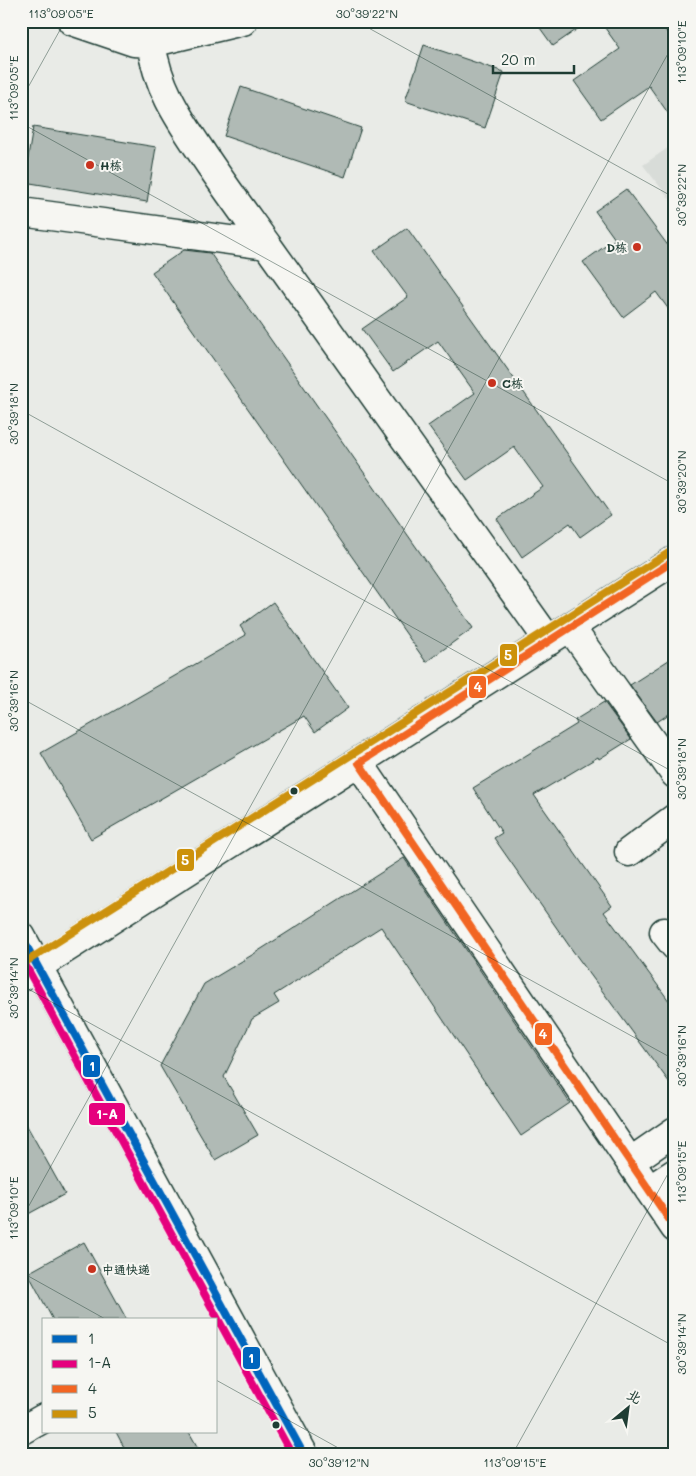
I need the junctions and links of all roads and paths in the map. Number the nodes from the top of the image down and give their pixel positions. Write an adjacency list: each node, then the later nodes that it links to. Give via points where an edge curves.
1 (72, 21): 3 (street, via 134,42)
2 (243, 21): 3 (street)
3 (152, 43): 5 (street, via 160,82 175,113)
4 (21, 212): 5 (street)
5 (267, 245): 7 (street)
6 (675, 560): 7 (street)
7 (559, 634): 8 (street); 9 (street)
8 (359, 763): 13 (street); 15 (street)
9 (675, 774)
10 (675, 818): 11 (street)
11 (629, 852)
12 (21, 936): 13 (street)
13 (26, 973): 19 (street); 24 (street)
14 (675, 1131): 15 (street)
15 (630, 1162): 17 (street)
16 (675, 1173): 17 (street)
17 (649, 1190): 18 (street)
18 (675, 1228)
19 (211, 1318)
20 (218, 1332): 23 (street)
21 (42, 1419): 22 (street)
22 (21, 1431)
23 (286, 1455)
24 (304, 1455)

